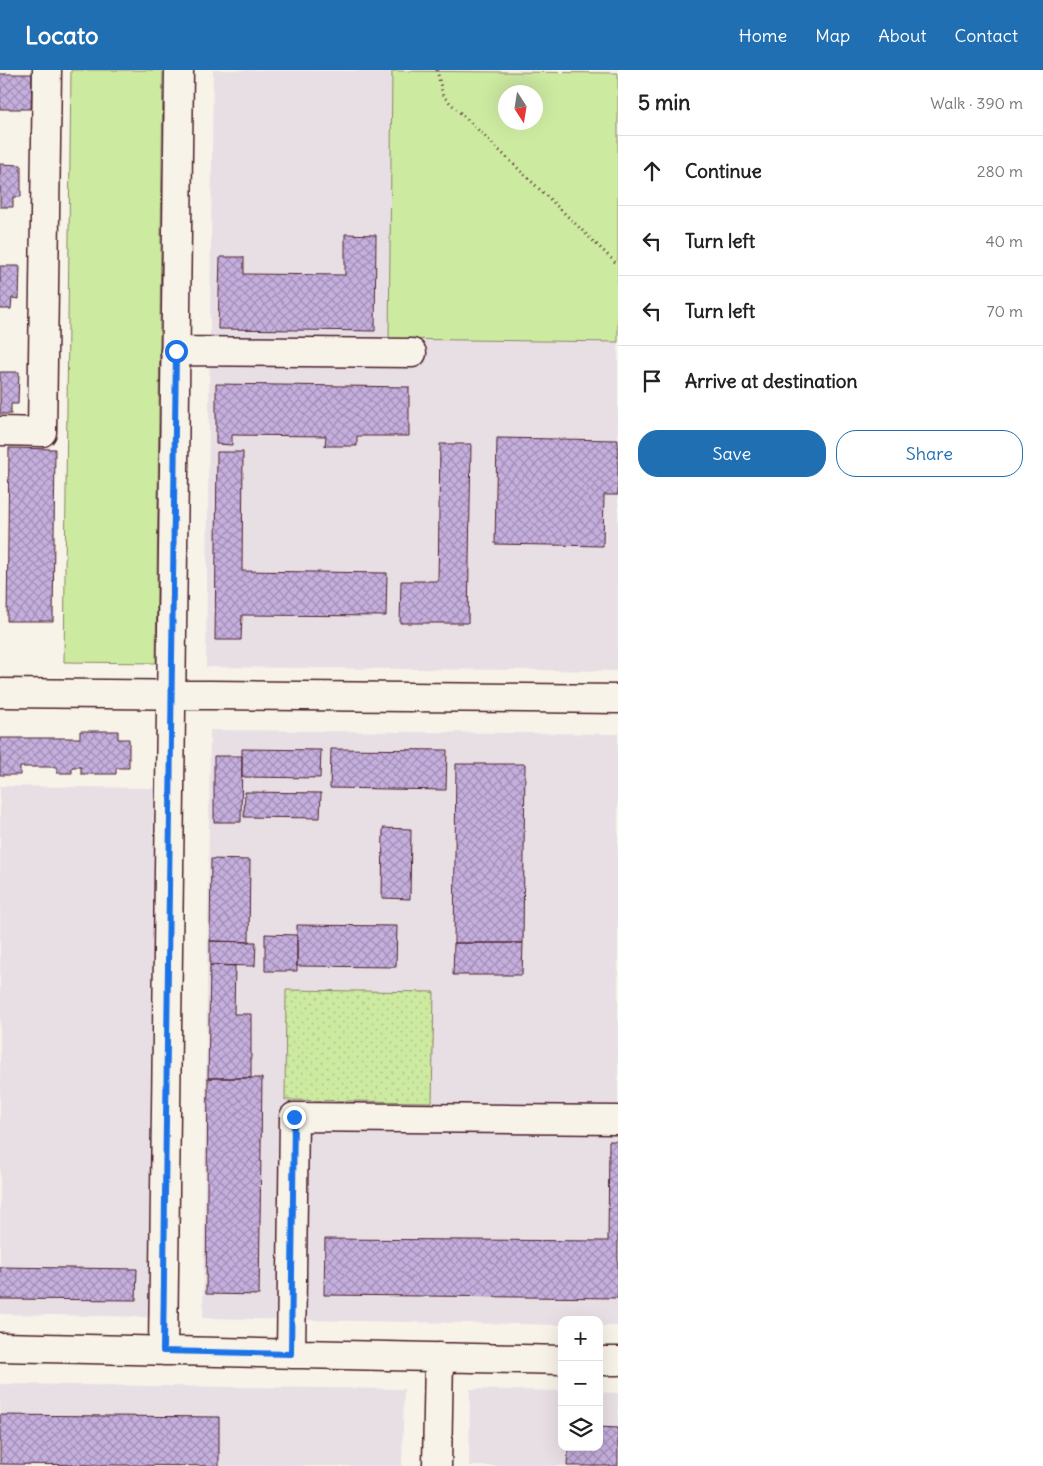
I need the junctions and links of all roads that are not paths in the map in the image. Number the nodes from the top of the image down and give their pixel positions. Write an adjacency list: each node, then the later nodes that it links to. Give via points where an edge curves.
1 (46, 70): 5 (street, via 42,432)
2 (179, 70): 3 (street)
3 (176, 351): 4 (street); 7 (street)
4 (412, 354)
5 (0, 431)
6 (0, 693): 7 (street)
7 (171, 695): 8 (street); 11 (street)
8 (618, 699)
9 (618, 1120): 12 (street, via 294,1117)
10 (0, 1347): 11 (street)
11 (163, 1351): 12 (street)
12 (291, 1354): 13 (street)
13 (439, 1357): 14 (street); 17 (street)
14 (558, 1360)
15 (603, 1361): 16 (street)
16 (618, 1362)
17 (437, 1466)

